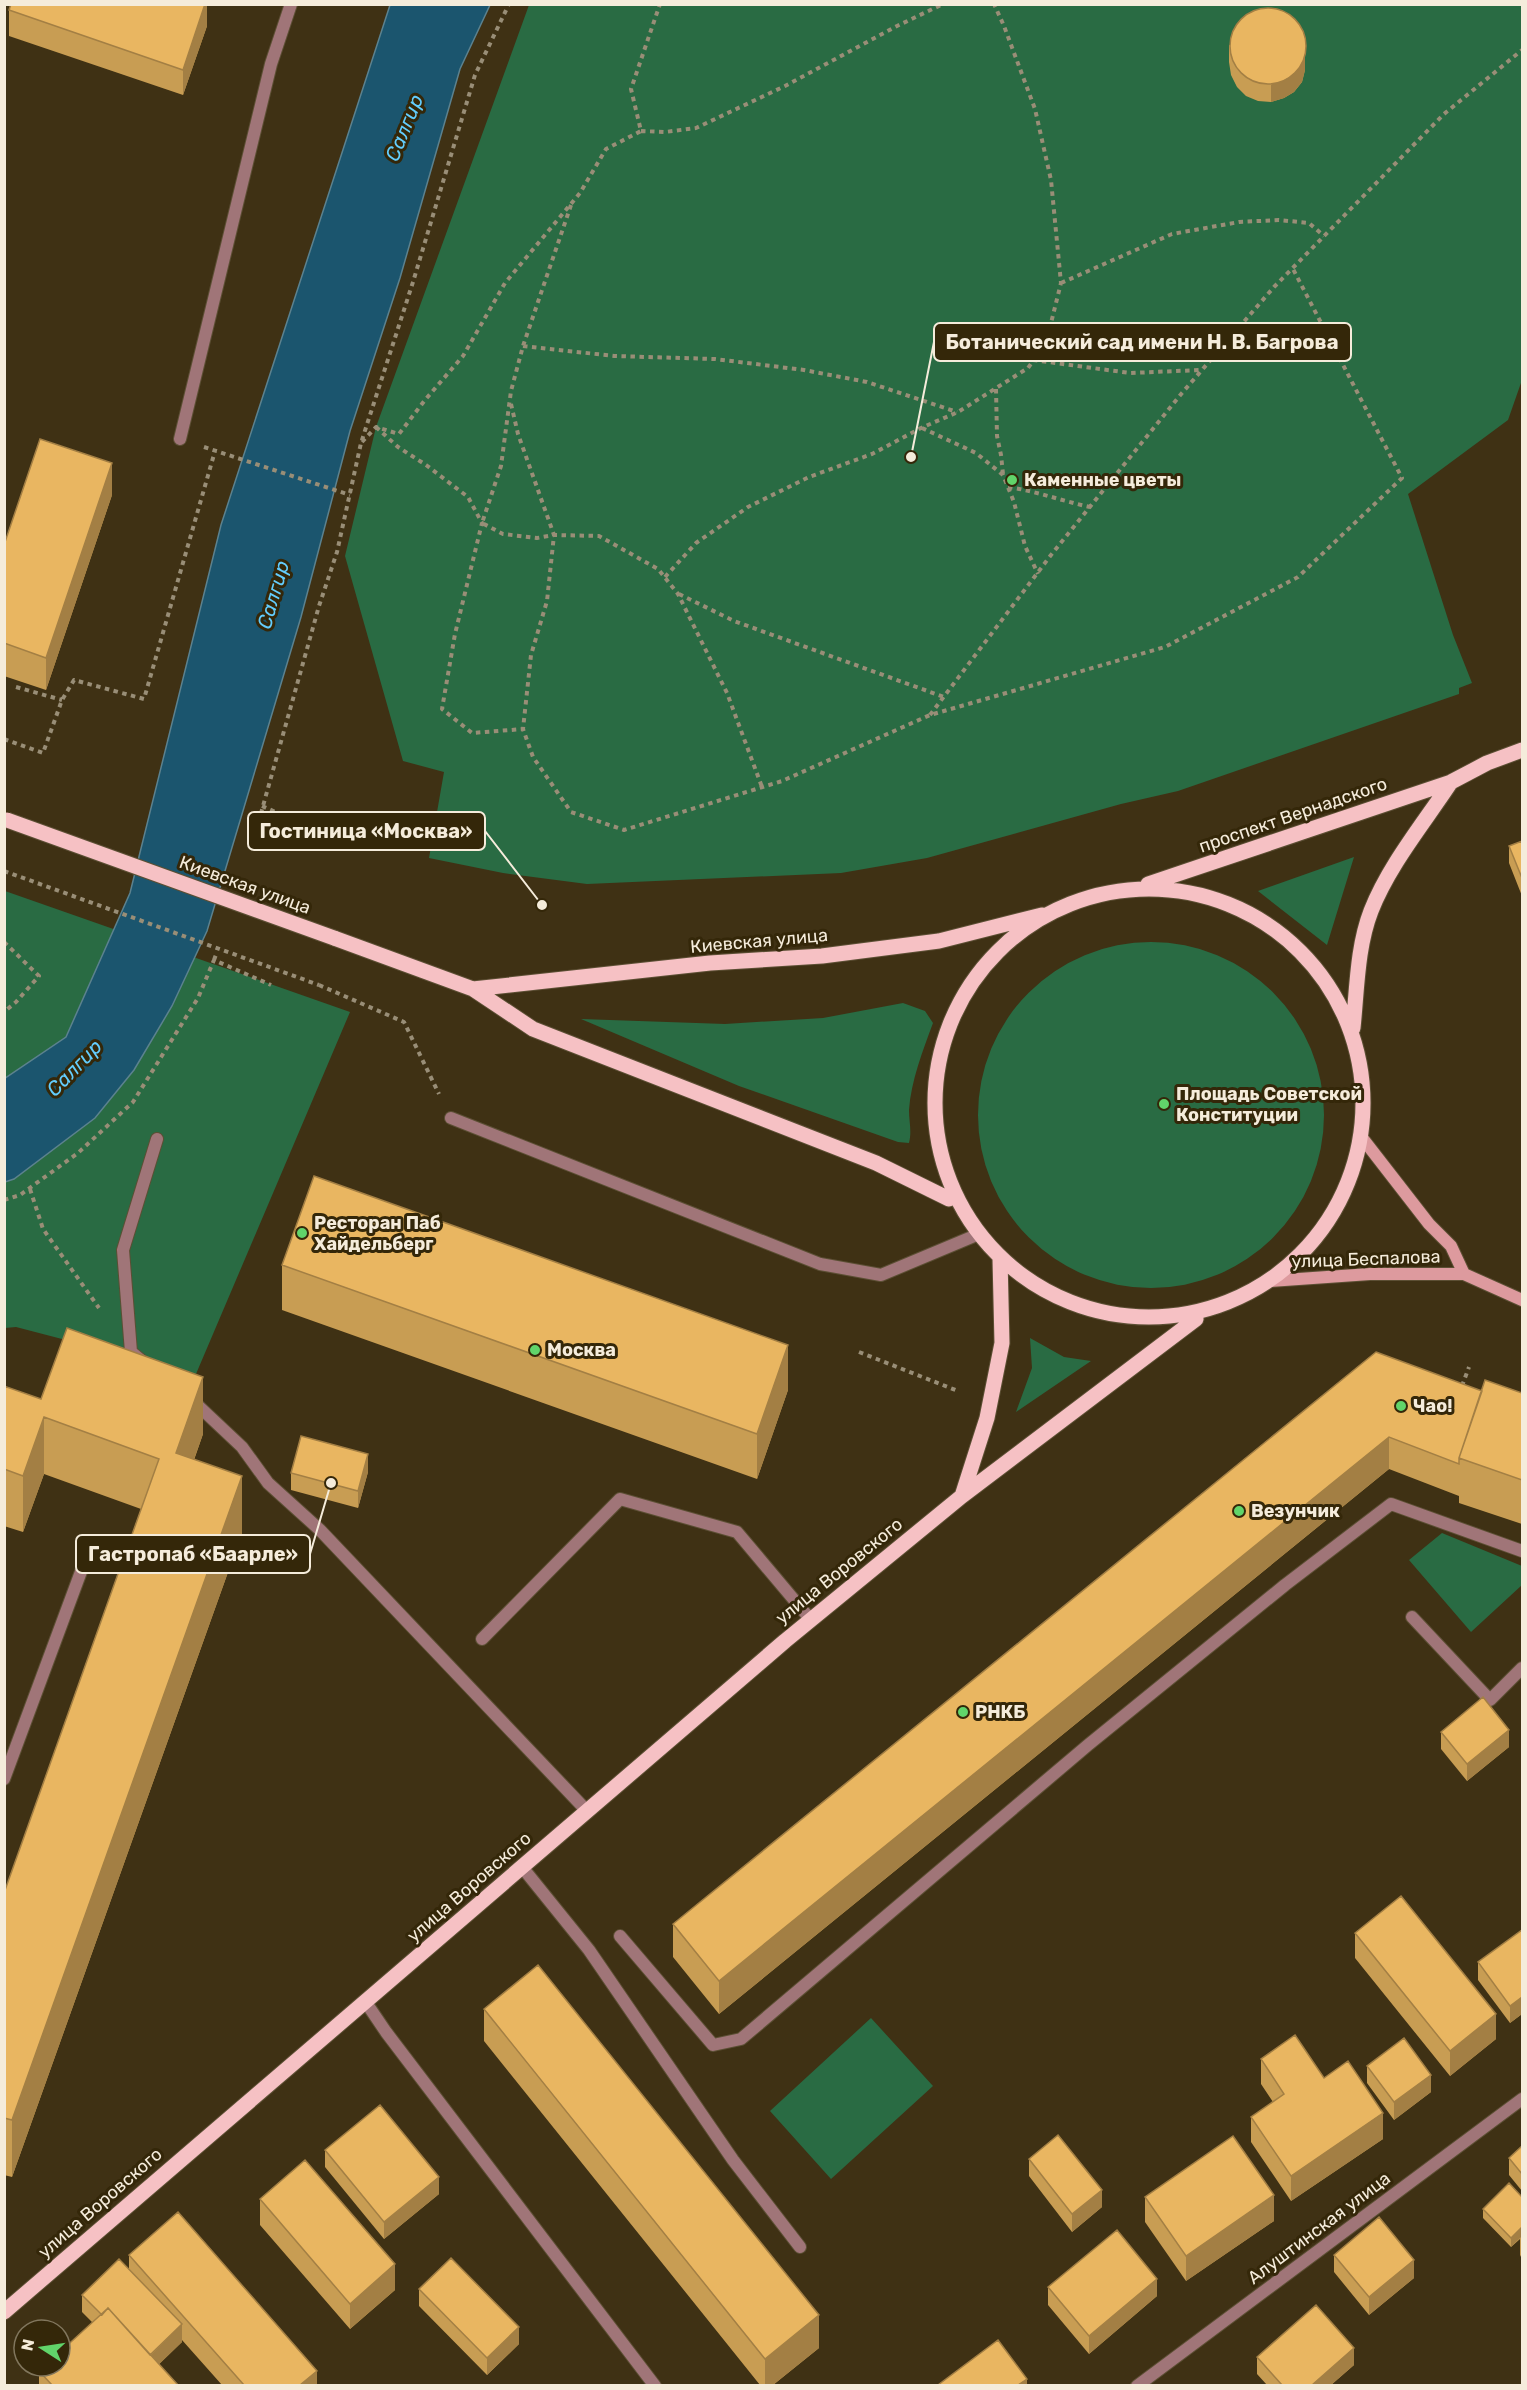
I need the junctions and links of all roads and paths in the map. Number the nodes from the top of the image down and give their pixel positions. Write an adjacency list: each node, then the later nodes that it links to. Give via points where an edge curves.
1 (291, 4): 20 (street, via 271,64)
2 (509, 4): 21 (path, via 475,75)
3 (660, 4): 7 (path, via 632,89)
4 (943, 4): 7 (path, via 696,128)
5 (994, 4): 11 (path, via 1035,109 1051,180)
6 (1522, 50): 9 (path, via 1444,114)
7 (641, 131): 8 (path, via 606,149)
8 (571, 205): 12 (path); 18 (path, via 505,283 463,356 399,434)
9 (1324, 236): 10 (path); 11 (path, via 1309,223 1239,222 1172,234)
10 (1293, 269): 14 (path); 34 (path, via 1402,478 1298,577 1165,647)
11 (1061, 283): 13 (path, via 1046,343)
12 (523, 346): 16 (path); 17 (path, via 615,356 715,359 804,370 867,382)
13 (1033, 360): 14 (path, via 1130,373); 15 (path, via 1028,368)
14 (1201, 370): 25 (path)
15 (996, 388): 17 (path); 22 (path)
16 (510, 400): 26 (path, via 501,466); 27 (path)
17 (958, 412): 19 (path)
18 (376, 427): 21 (path); 26 (path, via 468,497)
19 (921, 428): 22 (path, via 976,453); 29 (path, via 872,454 809,477 748,507 696,543)
20 (180, 439)
21 (361, 443): 24 (path)
22 (1003, 474): 23 (path)
23 (1008, 487): 25 (path); 28 (path, via 1025,546)
24 (350, 495): 33 (path, via 215,451 144,699 74,680); 40 (path, via 337,552)
25 (1090, 507): 28 (path)
26 (482, 524): 27 (path, via 503,534 537,538); 35 (path, via 455,634 442,709 472,733)
27 (554, 535): 29 (path, via 599,536 658,569); 35 (path, via 547,601 531,655)
28 (1038, 574): 32 (path)
29 (665, 577): 30 (path)
30 (678, 594): 32 (path, via 734,621); 39 (path, via 727,693)
31 (16, 687): 33 (path)
32 (944, 697): 34 (path)
33 (62, 700): 36 (path, via 43,753)
34 (930, 715): 39 (path)
35 (524, 729): 39 (path, via 533,757 571,812 624,830)
36 (4, 739)
37 (1522, 750): 38 (main road, проспект Вернадского)
38 (1451, 782): 45 (main road, проспект Вернадского); 53 (main road, проспект Вернадского, via 1388,876 1371,912 1361,952)
39 (762, 787)
40 (262, 806): 42 (path); 43 (path)
41 (6, 819): 51 (main road, Киевская улица, bridge)
42 (256, 831)
43 (362, 839)
44 (4, 871): 54 (path, bridge, via 319,985 404,1022)
45 (1148, 884): 46 (main road, via 1098,890); 53 (main road, via 1237,905 1307,955)
46 (1045, 914): 51 (main road, Киевская улица, via 939,941); 58 (main road, via 987,964 963,992 948,1032 938,1070 935,1110)
47 (4, 942): 52 (path, via 39,976)
48 (217, 952): 49 (path)
49 (214, 960): 50 (path); 57 (path, via 198,998 133,1102 78,1153)
50 (271, 985)
51 (473, 989): 58 (main road, Киевская улица, via 533,1029 876,1163)
52 (4, 1012)
53 (1353, 1028): 56 (main road)
54 (451, 1118): 60 (street, via 820,1264 881,1275)
55 (157, 1139): 67 (street, via 123,1250)
56 (1364, 1139): 62 (main road, улица Беспалова, via 1450,1246); 63 (main road, via 1328,1227)
57 (30, 1188): 59 (path); 67 (path, via 43,1229)
58 (949, 1198): 60 (main road)
59 (4, 1200)
60 (979, 1234): 61 (main road)
61 (1000, 1258): 65 (main road, via 1070,1304 1134,1322); 73 (main road, via 1002,1343 987,1418)
62 (1464, 1274): 63 (main road, улица Беспалова, via 1370,1274); 64 (main road, улица Беспалова)
63 (1270, 1281): 65 (main road)
64 (1522, 1300)
65 (1196, 1319): 73 (main road, улица Воровского)
66 (859, 1352): 71 (path)
67 (131, 1353): 68 (street)
68 (149, 1367)
69 (1469, 1367): 72 (path)
70 (177, 1388): 81 (street, via 242,1447 268,1483 320,1530)
71 (958, 1391)
72 (1458, 1395)
73 (962, 1496): 77 (main road, улица Воровского)
74 (92, 1542): 80 (street)
75 (1522, 1551): 83 (street, via 1391,1504 1095,1739 741,2039 713,2045)
76 (1412, 1617): 79 (street, via 1490,1700)
77 (811, 1620): 78 (street, via 737,1532 620,1498); 81 (main road, улица Воровского)
78 (482, 1639)
79 (1522, 1668)
80 (4, 1779)
81 (587, 1812): 82 (main road, улица Воровского)
82 (522, 1867): 84 (main road, улица Воровского); 86 (street, via 589,1950 733,2160)
83 (620, 1936)
84 (365, 2001): 87 (main road, улица Воровского); 88 (street)
85 (1522, 2099): 89 (street, Алуштинская улица)
86 (800, 2247)
87 (4, 2312)
88 (655, 2385)
89 (1137, 2385)

